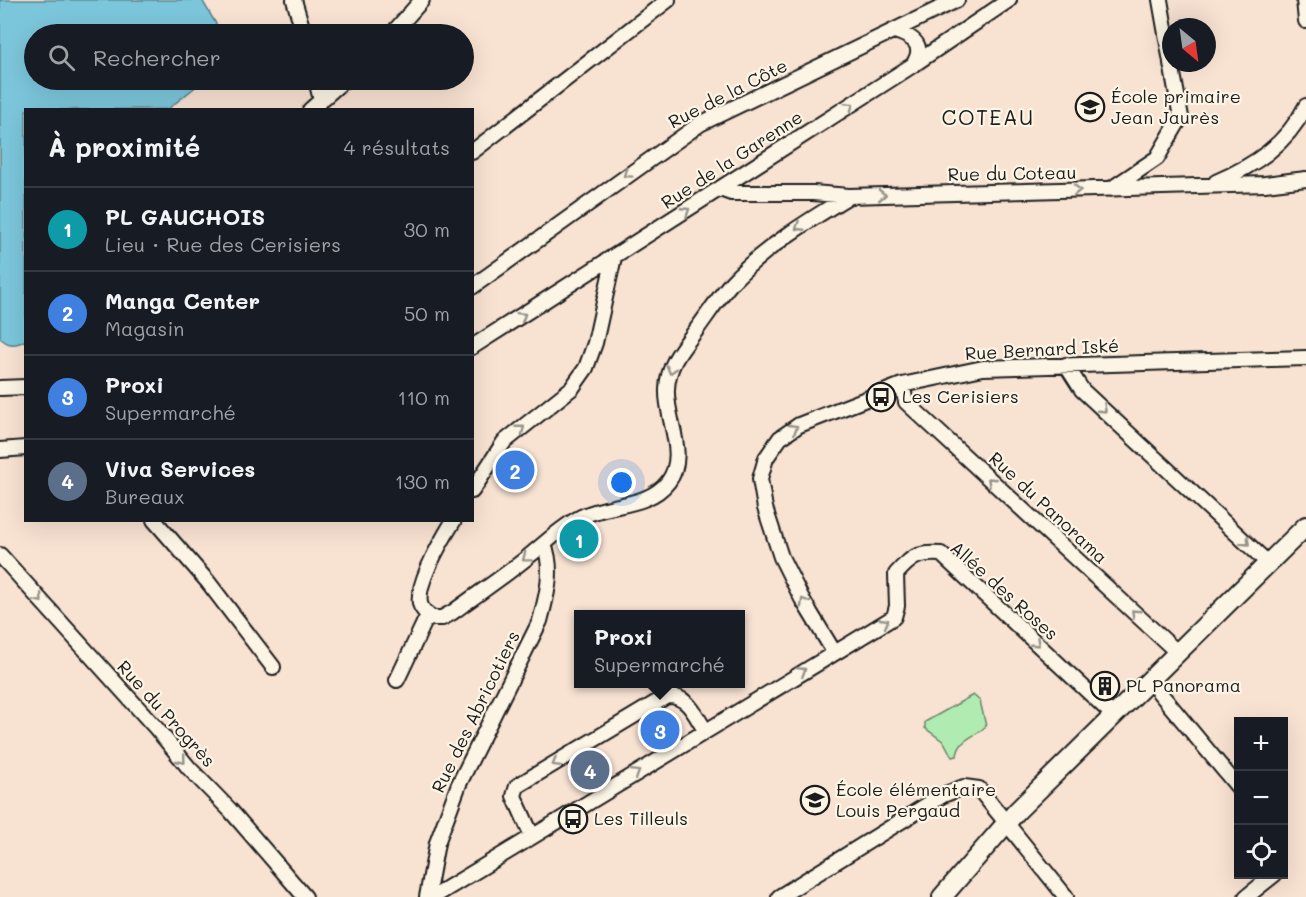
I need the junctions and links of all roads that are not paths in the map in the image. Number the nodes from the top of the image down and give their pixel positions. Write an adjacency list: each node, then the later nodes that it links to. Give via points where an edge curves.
1 (294, 0): 10 (street)
2 (423, 0): 11 (street)
3 (668, 0): 20 (street)
4 (957, 0): 12 (street, Rue de la Côte)
5 (1009, 0): 13 (street, Rue de la Garenne)
6 (1160, 0): 8 (street)
7 (1304, 0): 9 (street)
8 (1163, 18)
9 (1306, 21)
10 (301, 24)
11 (401, 24)
12 (895, 31): 13 (street, via 910,36 917,45 919,56); 27 (street, Rue de la Côte, one-way to 27, via 700,124)
13 (913, 65): 23 (street, Rue de la Garenne, one-way to 13)
14 (1173, 72): 24 (street, via 1181,117 1157,158)
15 (318, 90): 17 (street)
16 (332, 90): 17 (street)
17 (321, 100): 19 (street)
18 (1306, 106): 22 (street, via 1282,143 1243,170)
19 (312, 108)
20 (474, 150)
21 (1306, 179): 22 (street, Rue du Coteau)
22 (1208, 185): 24 (street, Rue du Coteau)
23 (720, 189): 25 (street, Rue du Coteau, via 731,193); 26 (street, Rue de la Garenne, one-way to 23)
24 (1111, 189): 25 (street, Rue du Coteau, one-way to 24)
25 (849, 196): 40 (street, one-way to 40, via 759,257 732,283 672,362 667,391 676,445 669,481 642,499 581,517)
26 (614, 257): 28 (street, Rue de la Garenne, one-way to 26); 36 (street, one-way to 26, via 504,442 572,388 586,368)
27 (474, 286)
28 (474, 346)
29 (1306, 358): 30 (street, Rue Bernard Iské)
30 (1066, 365): 31 (street, Rue Bernard Iské, via 983,368); 42 (street, one-way to 42, via 1082,390)
31 (902, 385): 44 (street, Rue Bernard Iské, one-way to 31, via 781,557 760,479 766,458 780,438 799,425); 45 (street, Rue du Panorama, one-way to 31, via 906,402)
32 (24, 387): 33 (street)
33 (0, 388)
34 (24, 448): 35 (street)
35 (0, 450)
36 (474, 488)
37 (156, 522): 46 (street)
38 (453, 522): 43 (street, via 441,540 420,595 421,608)
39 (1306, 526): 42 (street)
40 (544, 544): 43 (street, one-way to 43, via 453,612); 56 (street, Rue des Abricotiers, via 550,559 548,593 540,621 459,784 437,843)
41 (0, 555): 55 (street, Rue du Progrès, one-way to 55)
42 (1269, 564): 45 (street)
43 (431, 618): 47 (street, via 425,621)
44 (834, 652): 49 (street, Allée des Roses, one-way to 49, via 894,616 896,574 908,560 925,553 941,554); 50 (street, one-way to 44)
45 (1178, 653): 48 (street)
46 (273, 667)
47 (397, 680)
48 (1149, 680): 49 (street); 51 (street)
49 (1113, 715): 52 (street)
50 (705, 730): 53 (street, one-way to 50); 53 (street, one-way to 53, via 688,704 667,696 517,786 514,796)
51 (1234, 781)
52 (1006, 824): 58 (street, via 979,789 964,788 943,795); 59 (street); 60 (street)
53 (532, 836): 57 (street)
54 (1269, 879): 61 (street)
55 (305, 897)
56 (427, 897)
57 (433, 897)
58 (779, 897)
59 (942, 897)
60 (1066, 897)
61 (1246, 897)

